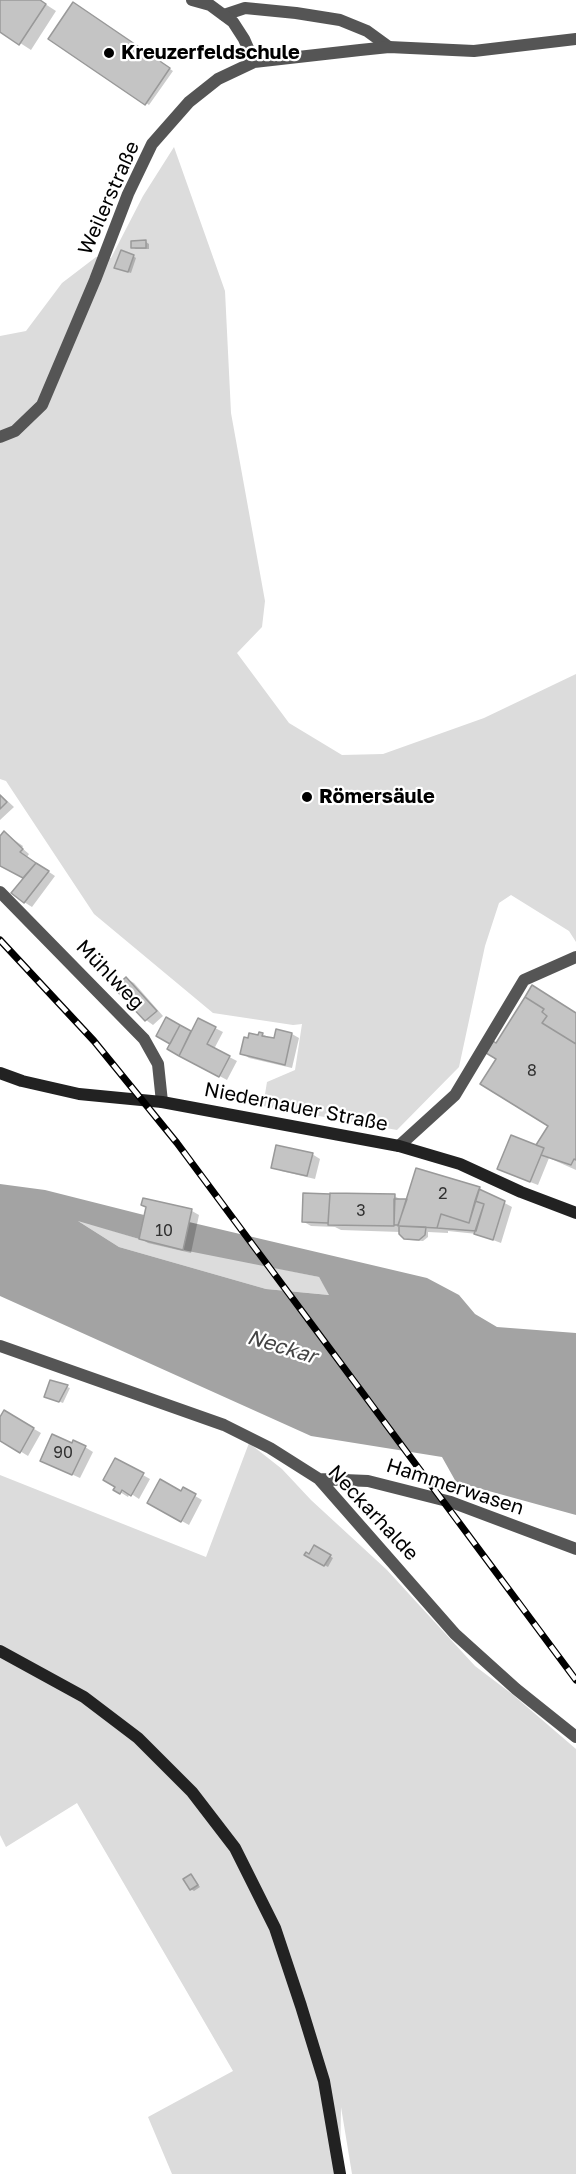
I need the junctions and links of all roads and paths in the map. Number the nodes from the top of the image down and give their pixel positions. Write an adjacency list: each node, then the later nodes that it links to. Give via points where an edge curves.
1 (192, 0): 2 (street, via 210,5)
2 (224, 15): 4 (street, via 244,8 340,20 367,31); 5 (street, via 244,39)
3 (576, 39): 4 (street, Weilerstraße, via 474,51)
4 (388, 47): 5 (street, Weilerstraße)
5 (254, 62): 6 (street, Weilerstraße, via 218,79 196,96 152,144 42,405 15,431)
6 (0, 437)
7 (0, 892): 10 (street, Mühlweg, via 144,1039 158,1064)
8 (576, 957): 11 (street, via 524,980 455,1095)
9 (0, 1073): 10 (street, Niedernauer Straße, via 79,1094)
10 (162, 1102): 11 (street, Niedernauer Straße)
11 (399, 1146): 12 (street, Niedernauer Straße, via 460,1164)
12 (576, 1213)
13 (0, 1346): 14 (street, Neckarhalde, via 224,1425)
14 (318, 1479): 15 (street, Hammerwasen, via 369,1481 452,1502); 17 (street, Neckarhalde, via 455,1634)
15 (576, 1549)
16 (0, 1651): 18 (street, via 84,1697 138,1738 192,1792 235,1848 275,1928 301,2006 324,2081)
17 (576, 1737)
18 (340, 2174)

